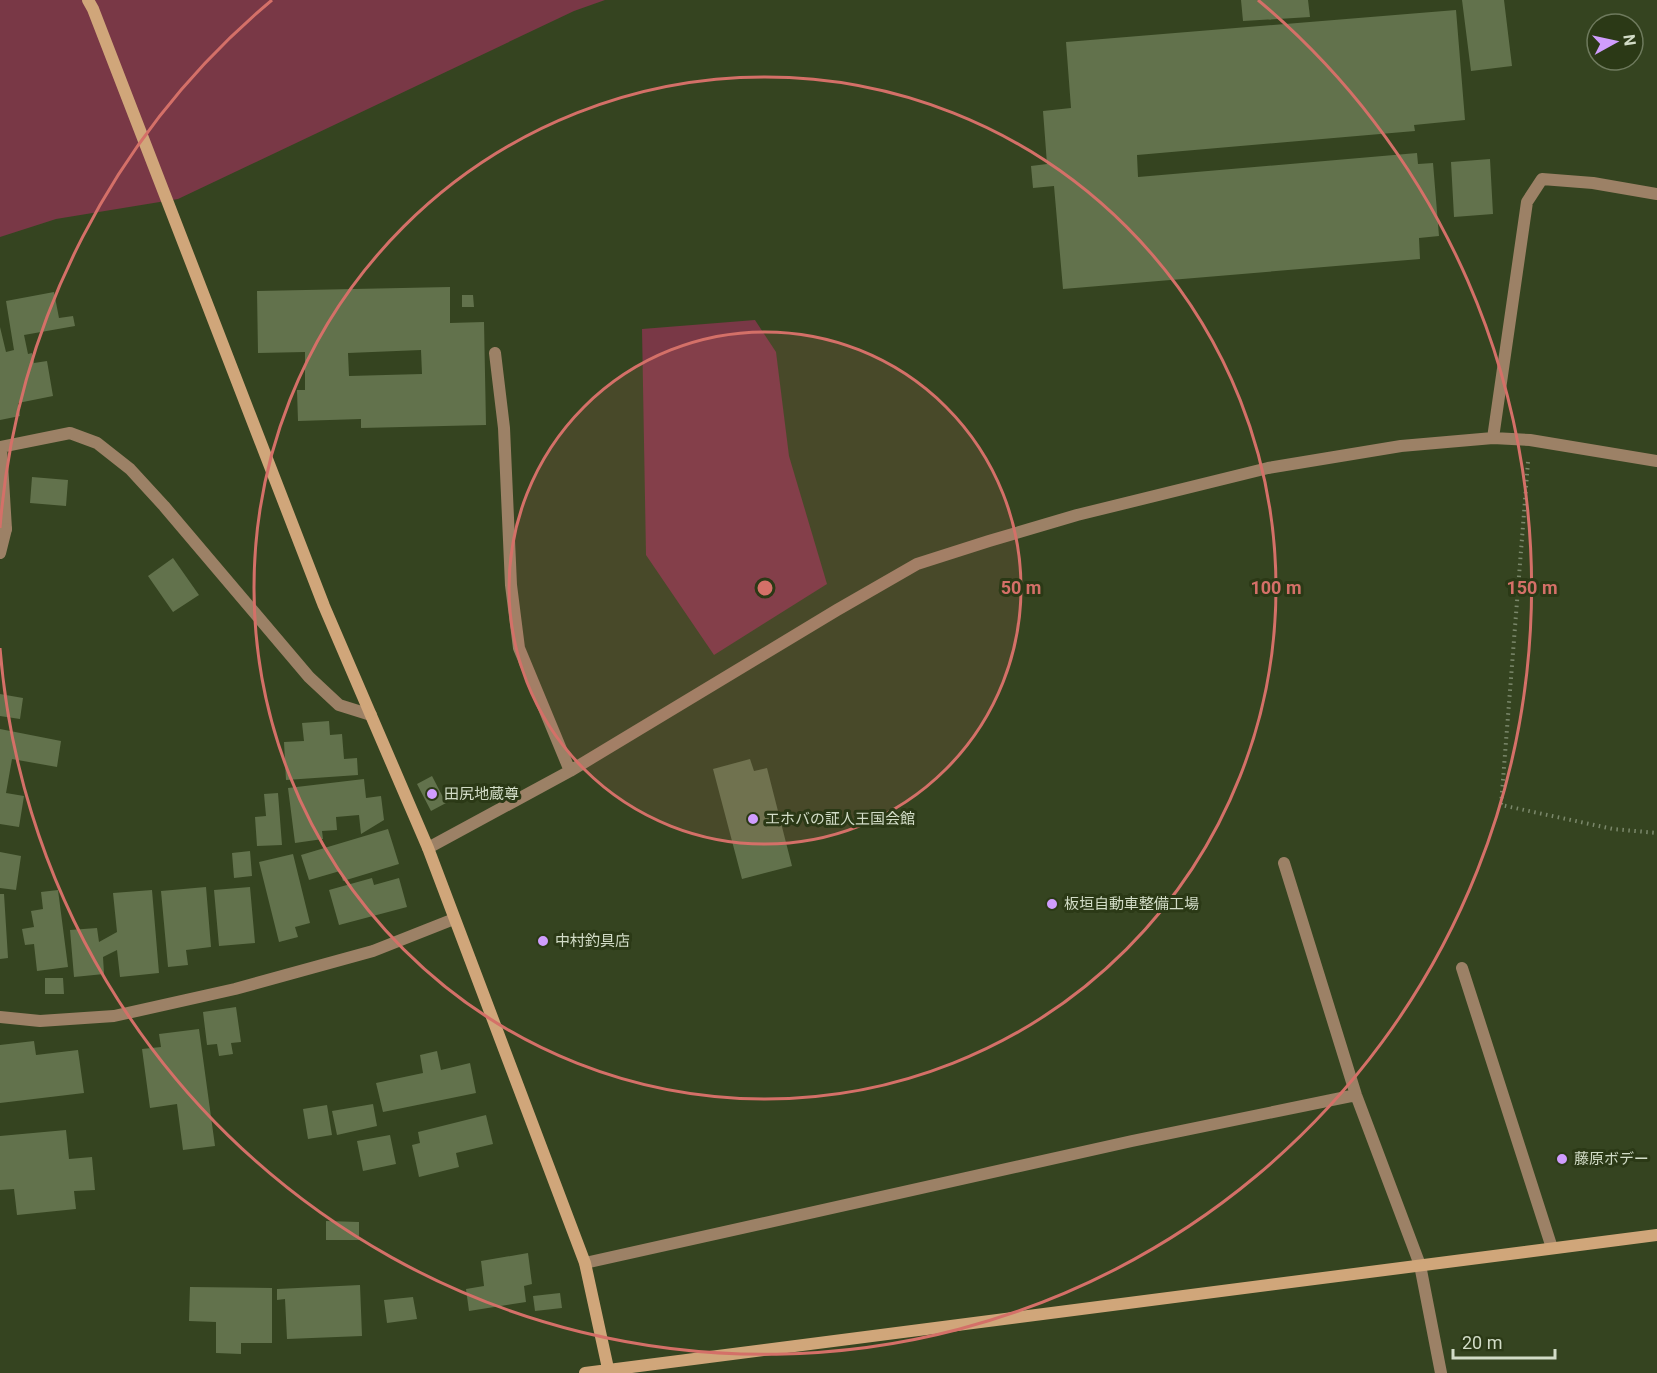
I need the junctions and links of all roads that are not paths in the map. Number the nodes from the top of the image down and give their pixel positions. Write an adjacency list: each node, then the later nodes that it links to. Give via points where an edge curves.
1 (88, 0): 8 (street, via 324,606)
2 (1657, 194): 4 (street, via 1542,179 1527,202)
3 (495, 353): 9 (street, via 519,648)
4 (1493, 438): 6 (street, via 1530,440); 9 (street, via 1401,446 1268,468 1077,515 917,564)
5 (0, 447): 7 (street, via 6,529); 8 (street, via 70,434 97,443 130,469 164,506 309,677 339,705)
6 (1657, 461)
7 (0, 553)
8 (371, 715): 10 (street)
9 (570, 771): 10 (street)
10 (428, 848): 12 (street)
11 (1284, 863): 15 (street)
12 (454, 919): 14 (street, via 373,951 236,989 114,1016 40,1021); 18 (street)
13 (1462, 968): 17 (street)
14 (0, 1017)
15 (1356, 1095): 18 (street); 19 (street)
16 (1657, 1235): 17 (street)
17 (1552, 1248): 19 (street)
18 (585, 1263): 20 (street)
19 (1420, 1265): 20 (street); 22 (street)
20 (609, 1372): 21 (street)
21 (585, 1373)
22 (1441, 1373)

